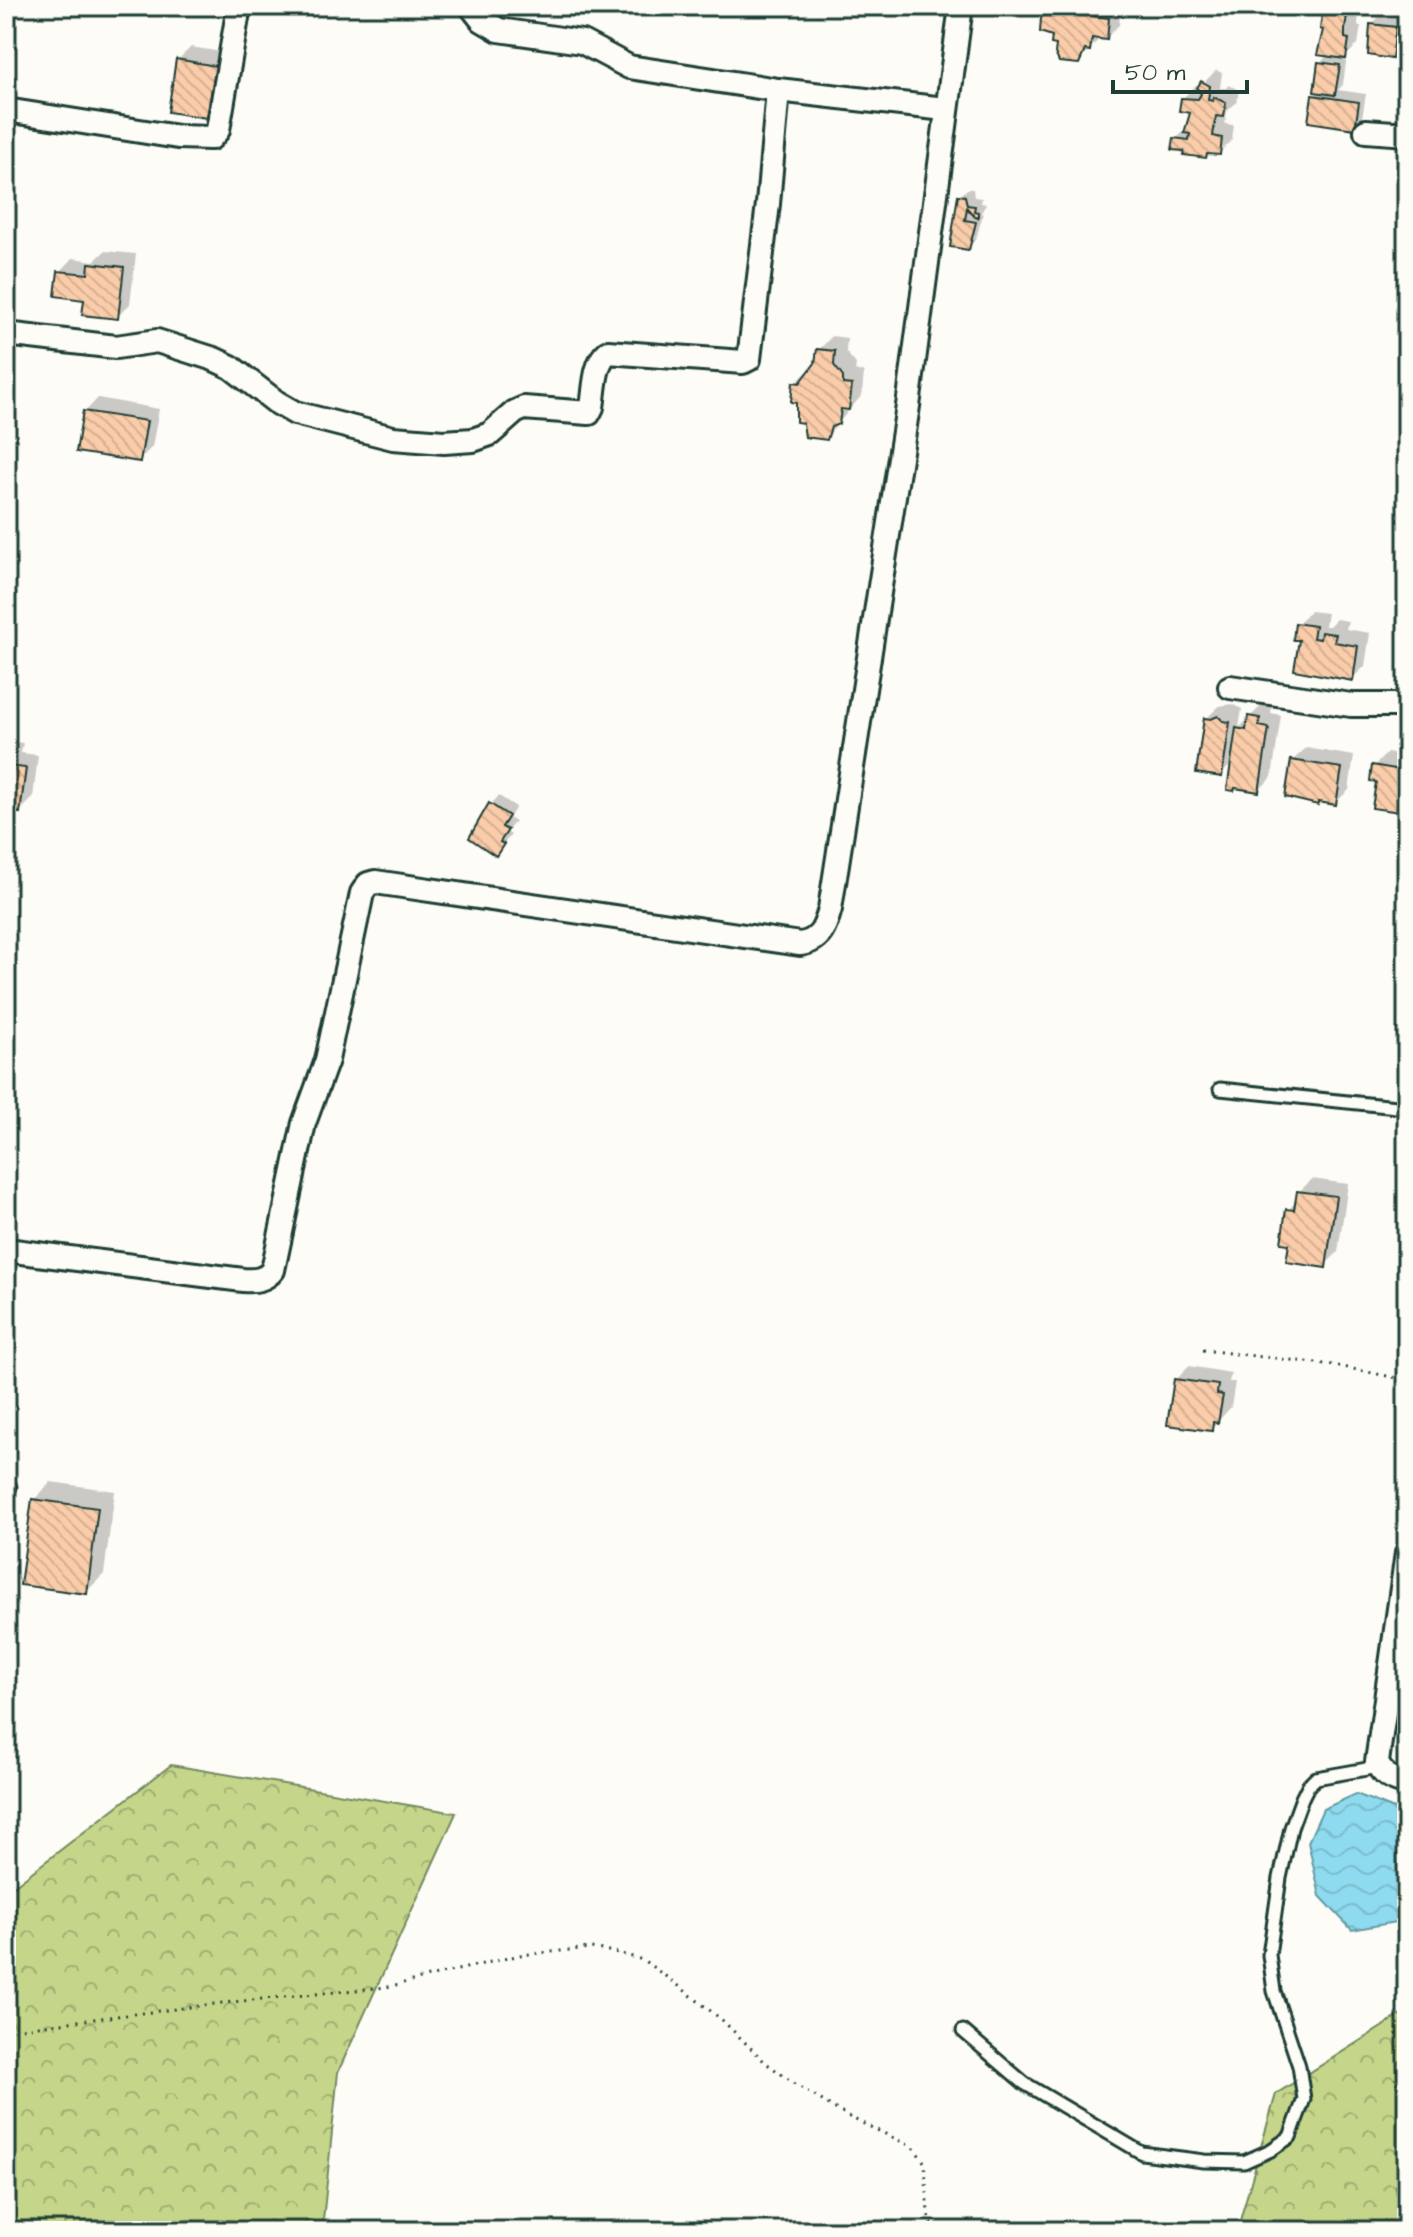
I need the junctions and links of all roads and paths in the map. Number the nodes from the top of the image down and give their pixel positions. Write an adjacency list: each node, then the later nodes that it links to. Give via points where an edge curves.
1 (239, 6): 6 (street, via 218,130 211,138)
2 (471, 6): 4 (street, via 499,30 582,42 629,67)
3 (961, 6): 5 (street)
4 (778, 90): 5 (street); 9 (street, via 748,360 608,352 599,363 589,413 524,408 473,440 393,438 295,413 231,367 157,341 107,347)
5 (945, 109): 14 (street, via 904,437 830,909 816,939 800,944 368,884 269,1275 243,1280)
6 (6, 110)
7 (1366, 131): 8 (street)
8 (1407, 134)
9 (6, 334)
10 (1230, 687): 11 (street, via 1351,705)
11 (1407, 705)
12 (1220, 1089): 13 (lane)
13 (1407, 1108)
14 (6, 1253)
15 (1203, 1350): 16 (path, via 1333,1365)
16 (1407, 1380)
17 (1407, 1553): 18 (street)
18 (1399, 1665): 19 (street)
19 (1378, 1767): 20 (street); 22 (lane, via 1316,1778 1291,1828 1269,1955 1304,2099 1290,2137 1271,2150 1244,2162 1142,2153 1024,2083)
20 (1407, 1783)
21 (6, 2030): 23 (path, via 387,1987 520,1955 591,1948 614,1952 643,1960 679,1986 798,2086 913,2147 925,2163 928,2214)
22 (963, 2031)
23 (935, 2231)

